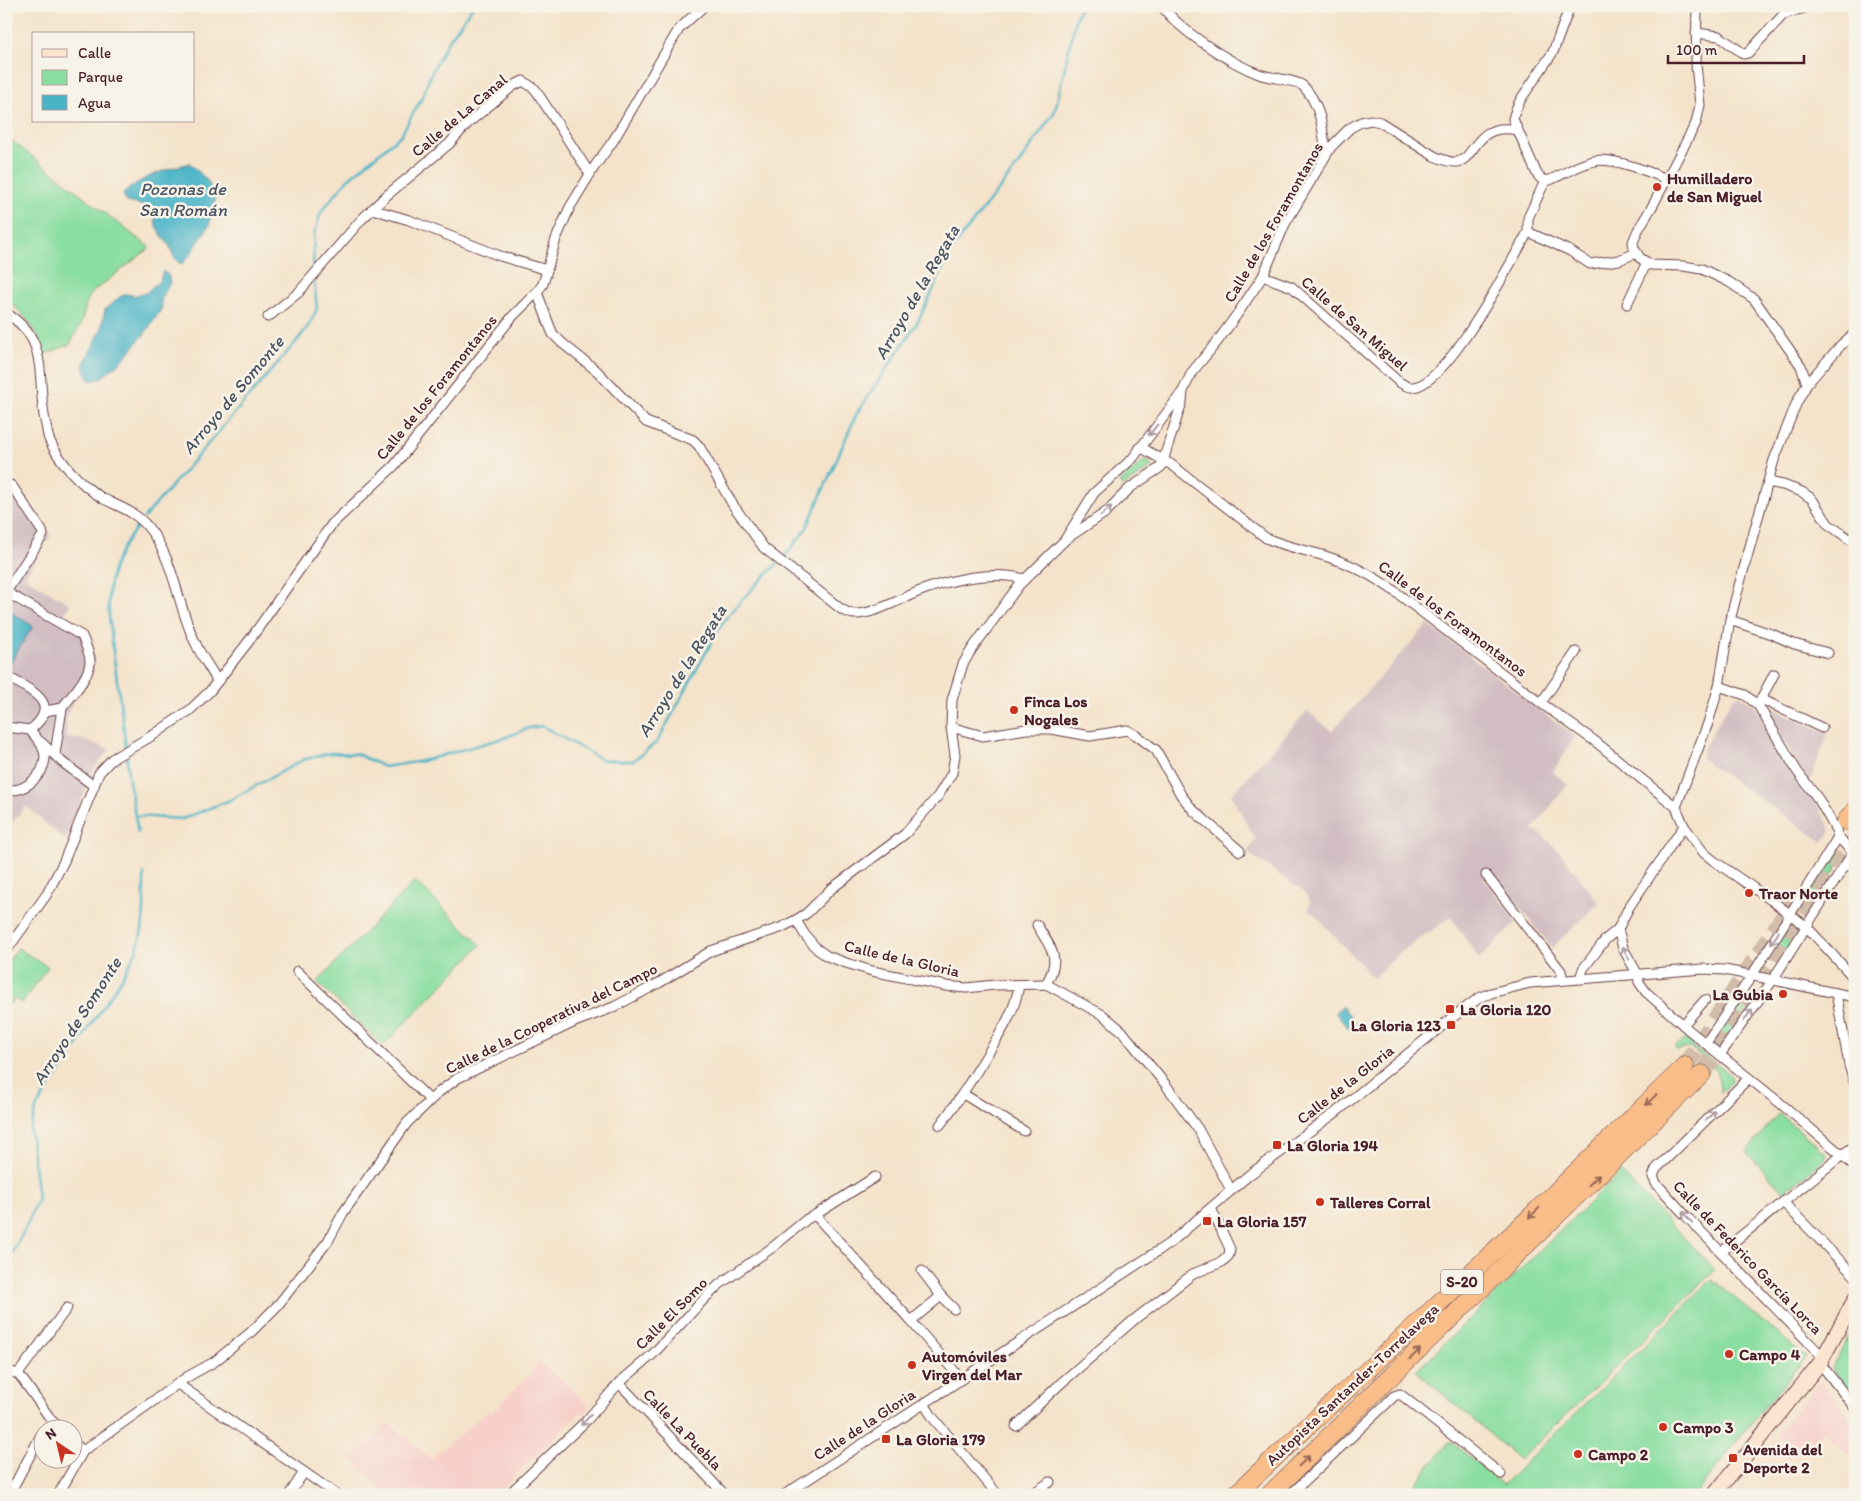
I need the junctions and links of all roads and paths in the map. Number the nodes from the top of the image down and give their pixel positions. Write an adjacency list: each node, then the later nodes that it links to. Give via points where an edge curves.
1 (704, 6): 9 (street, Calle de los Foramontanos, via 679,29 614,141)
2 (1162, 6): 8 (street, via 1188,32 1241,66 1260,75 1302,84 1312,96 1322,121)
3 (1570, 6): 7 (street, via 1553,52 1516,109 1513,119)
4 (1697, 6): 6 (street)
5 (1811, 6): 6 (street, via 1784,14 1744,54 1719,36)
6 (1696, 33): 10 (street, via 1700,105 1696,124)
7 (1517, 130): 8 (street, Calle de los Foramontanos, via 1507,128 1486,134 1457,162 1434,156 1380,122 1371,120 1350,128); 11 (street, via 1539,178)
8 (1326, 154): 17 (street, Calle de los Foramontanos, via 1284,224)
9 (590, 174): 12 (street, Calle de La Canal, via 535,89 523,81 468,123 449,144); 16 (street, Calle de los Foramontanos, via 570,207)
10 (1667, 179): 11 (street, via 1601,160); 14 (street, via 1638,230 1634,242)
11 (1545, 181): 13 (street, Calle de San Miguel, via 1528,218)
12 (372, 209): 16 (street); 21 (street, Calle de La Canal, via 298,293)
13 (1528, 232): 14 (street, via 1590,264); 17 (street, Calle de San Miguel, via 1458,348 1431,378 1414,388 1399,382 1292,286)
14 (1636, 254): 15 (street)
15 (1646, 262): 19 (street); 23 (street, via 1702,269 1754,299 1800,366)
16 (547, 270): 18 (street, Calle de los Foramontanos)
17 (1263, 276): 24 (street, Calle de los Foramontanos, via 1192,372)
18 (537, 292): 31 (street, via 553,334 597,371 646,422 693,440 743,521 764,548 841,609 856,614 871,611 924,589 978,577); 38 (street, Calle de los Foramontanos, via 512,316 394,466 327,530)
19 (1626, 304)
20 (6, 313): 38 (street, via 24,328 36,344 49,439 83,483 147,525 167,561 195,644)
21 (268, 317)
22 (1855, 333): 23 (street)
23 (1807, 384): 27 (street, via 1790,419)
24 (1183, 391): 25 (street, Calle de los Foramontanos, one-way to 25); 26 (street, Calle de los Foramontanos)
25 (1140, 447): 26 (street, Calle de los Foramontanos); 29 (street, Calle de los Foramontanos, via 1133,458 1094,493)
26 (1164, 460): 29 (street, Calle de los Foramontanos, one-way to 26, via 1105,513 1130,488 1161,467); 41 (street, Calle de los Foramontanos, via 1266,538 1368,572)
27 (1768, 482): 30 (street, via 1812,499 1828,524); 33 (street)
28 (6, 483): 32 (street, via 12,486 43,535)
29 (1066, 539): 31 (street, Calle de los Foramontanos)
30 (1855, 543)
31 (1025, 579): 45 (street, Calle de los Foramontanos, via 962,664 952,700)
32 (6, 592): 42 (street, via 82,636 90,663 85,676)
33 (1730, 620): 35 (street); 39 (street)
34 (1576, 652): 41 (street)
35 (1828, 653)
36 (1774, 674): 40 (street)
37 (6, 676): 43 (street, via 37,694 44,702)
38 (220, 680): 50 (street, Calle de los Foramontanos, via 190,710 117,756 99,772)
39 (1718, 686): 40 (street); 52 (street, via 1708,723)
40 (1760, 702): 46 (street); 54 (street)
41 (1541, 703): 52 (street, Calle de los Foramontanos, via 1596,742)
42 (62, 708): 43 (street); 49 (street)
43 (45, 711): 47 (street, via 43,718)
44 (6, 727): 47 (street)
45 (951, 727): 55 (street, via 983,736 1026,728 1090,736 1127,730 1156,750 1193,810); 61 (street, Calle de los Foramontanos, via 954,763 952,773 938,796 905,834 831,889)
46 (1822, 728)
47 (30, 730): 48 (street)
48 (41, 742): 49 (street); 51 (street, via 45,760 34,779 18,790)
49 (54, 754): 50 (street)
50 (94, 786): 65 (street, Calle de los Foramontanos, via 64,861 46,894)
51 (6, 790)
52 (1676, 807): 53 (street, Calle de los Foramontanos)
53 (1684, 826): 60 (street, Calle de los Foramontanos, via 1714,862); 64 (street, via 1632,901)
54 (1838, 837): 56 (street); 60 (street)
55 (1240, 851)
56 (1853, 854): 57 (street)
57 (1846, 864): 58 (street); 63 (street)
58 (1855, 869)
59 (1486, 875): 71 (street, via 1560,971)
60 (1790, 914): 63 (street, Calle de los Foramontanos); 68 (street, one-way to 68)
61 (796, 920): 74 (street, Calle de la Gloria, via 817,949 846,963 946,986); 86 (street, Calle de la Cooperativa del Campo, via 711,951 614,1007 577,1021 458,1078)
62 (1037, 925): 73 (street, via 1055,960)
63 (1806, 927): 70 (street, Calle de los Foramontanos); 72 (street)
64 (1618, 929): 67 (street, one-way to 64, via 1623,948); 69 (street, via 1583,969)
65 (6, 951)
66 (297, 971): 86 (street)
67 (1638, 975): 68 (street, Calle de la Gloria, via 1703,969); 69 (street, Calle de la Gloria); 78 (street, via 1646,992)
68 (1751, 976): 72 (street, Calle de la Gloria); 79 (street)
69 (1580, 979): 71 (street, Calle de la Gloria)
70 (1855, 979)
71 (1563, 980): 93 (street, Calle de la Gloria, via 1517,985 1479,998 1341,1109)
72 (1772, 981): 75 (street, Calle de la Gloria); 80 (street, one-way to 72)
73 (1046, 984): 74 (street, Calle de la Gloria); 93 (street, via 1102,1015 1122,1031 1198,1129)
74 (1019, 985): 85 (street, via 1001,1033)
75 (1836, 993): 76 (street, Calle de la Gloria); 84 (street)
76 (1855, 997)
77 (1705, 1000): 78 (street)
78 (1683, 1025): 79 (street)
79 (1706, 1043): 80 (street)
80 (1720, 1055): 83 (street)
81 (1686, 1066): 129 (highway, Autopista Santander-Torrelavega / S-20, one-way to 129)
82 (1702, 1074): 130 (highway, Autopista Santander-Torrelavega / S-20, one-way to 82)
83 (1749, 1078): 90 (street); 97 (street, Calle de Federico García Lorca, one-way to 83, via 1656,1183 1654,1177 1656,1169)
84 (1855, 1085)
85 (964, 1094): 87 (street); 88 (street)
86 (429, 1099): 109 (street, Calle de la Cooperativa del Campo, via 407,1123 342,1213 328,1241 278,1305 214,1362)
87 (940, 1124)
88 (1024, 1132)
89 (1855, 1145): 90 (street)
90 (1842, 1155): 91 (street); 94 (street)
91 (1855, 1166)
92 (875, 1177): 96 (street, Calle El Somo)
93 (1231, 1190): 95 (street, Calle de la Gloria)
94 (1783, 1202): 97 (street); 99 (street)
95 (1211, 1208): 108 (street, Calle de la Gloria, via 1152,1256); 114 (street, via 1230,1250 1229,1255 1222,1262 1193,1274 1135,1319)
96 (815, 1216): 104 (street); 110 (street, Calle El Somo, via 720,1284 658,1349)
97 (1721, 1252): 105 (street, Calle de Federico García Lorca)
98 (922, 1271): 100 (street)
99 (1855, 1276)
100 (941, 1296): 103 (street); 104 (street)
101 (1855, 1299): 105 (main road)
102 (67, 1308): 107 (street)
103 (954, 1309)
104 (911, 1321): 108 (street)
105 (1822, 1360): 112 (street, Calle de Federico García Lorca); 132 (main road)
106 (6, 1370): 107 (street)
107 (18, 1374): 113 (street)
108 (961, 1379): 111 (street, Calle de la Gloria)
109 (178, 1384): 115 (street, Calle de la Cooperativa del Campo); 117 (street)
110 (619, 1384): 124 (street, Calle El Somo, one-way to 124, via 587,1420); 125 (street, Calle La Puebla)
111 (924, 1404): 126 (street, Calle de la Gloria); 127 (street)
112 (1855, 1408)
113 (50, 1418)
114 (1016, 1426)
115 (83, 1451): 121 (street)
116 (32, 1452): 120 (street)
117 (304, 1472): 122 (street); 123 (street)
118 (1501, 1474): 131 (street, via 1400,1394 1385,1404)
119 (1050, 1482): 128 (street)
120 (9, 1495)
121 (58, 1495)
122 (289, 1495)
123 (337, 1495)
124 (508, 1495)
125 (725, 1495)
126 (784, 1495)
127 (998, 1495)
128 (1030, 1495)
129 (1235, 1495)
130 (1269, 1495)
131 (1290, 1495)
132 (1714, 1495)

